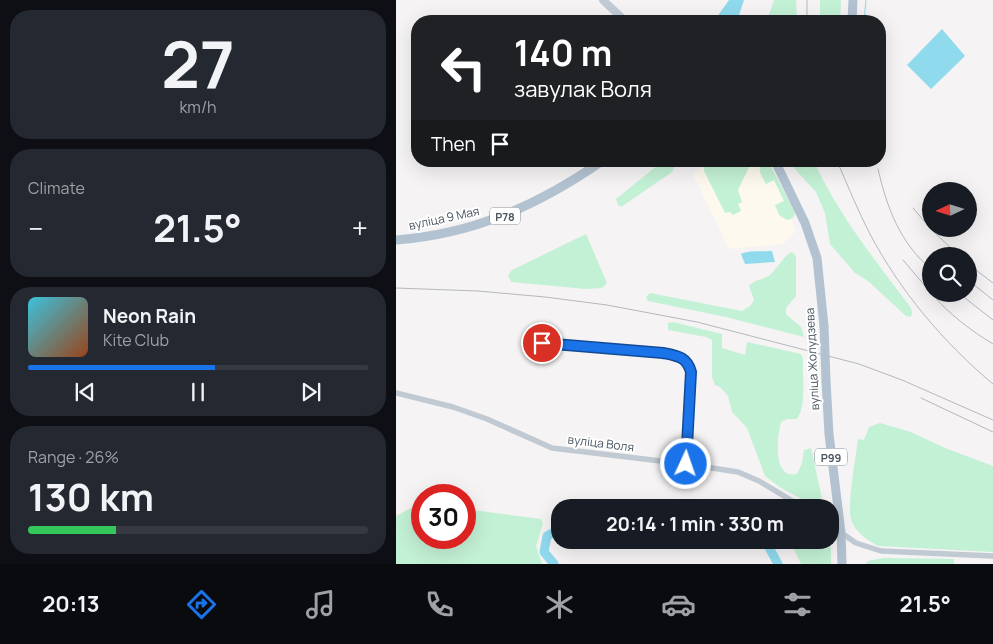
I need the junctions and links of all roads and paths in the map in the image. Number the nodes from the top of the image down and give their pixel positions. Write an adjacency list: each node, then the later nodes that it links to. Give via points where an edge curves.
1 (603, 0): 3 (main road)
2 (853, 0): 4 (main road)
3 (619, 15)
4 (852, 15)
5 (593, 167): 7 (main road, вуліца 9 Мая / Р78, via 513,213 442,234)
6 (777, 167): 12 (main road, вуліца Жолудзева / Р99, bridge, via 805,223 816,258 824,326 829,434)
7 (396, 240)
8 (542, 343): 10 (street, via 663,353 685,359 691,372)
9 (396, 393): 10 (street, вуліца Воля, via 453,407 552,448)
10 (686, 464): 11 (street, вуліца Воля, via 738,472)
11 (789, 499)
12 (841, 533): 13 (street, via 856,543 881,551); 14 (main road, вуліца Жолудзева / Р99)
13 (993, 556)
14 (842, 564)

